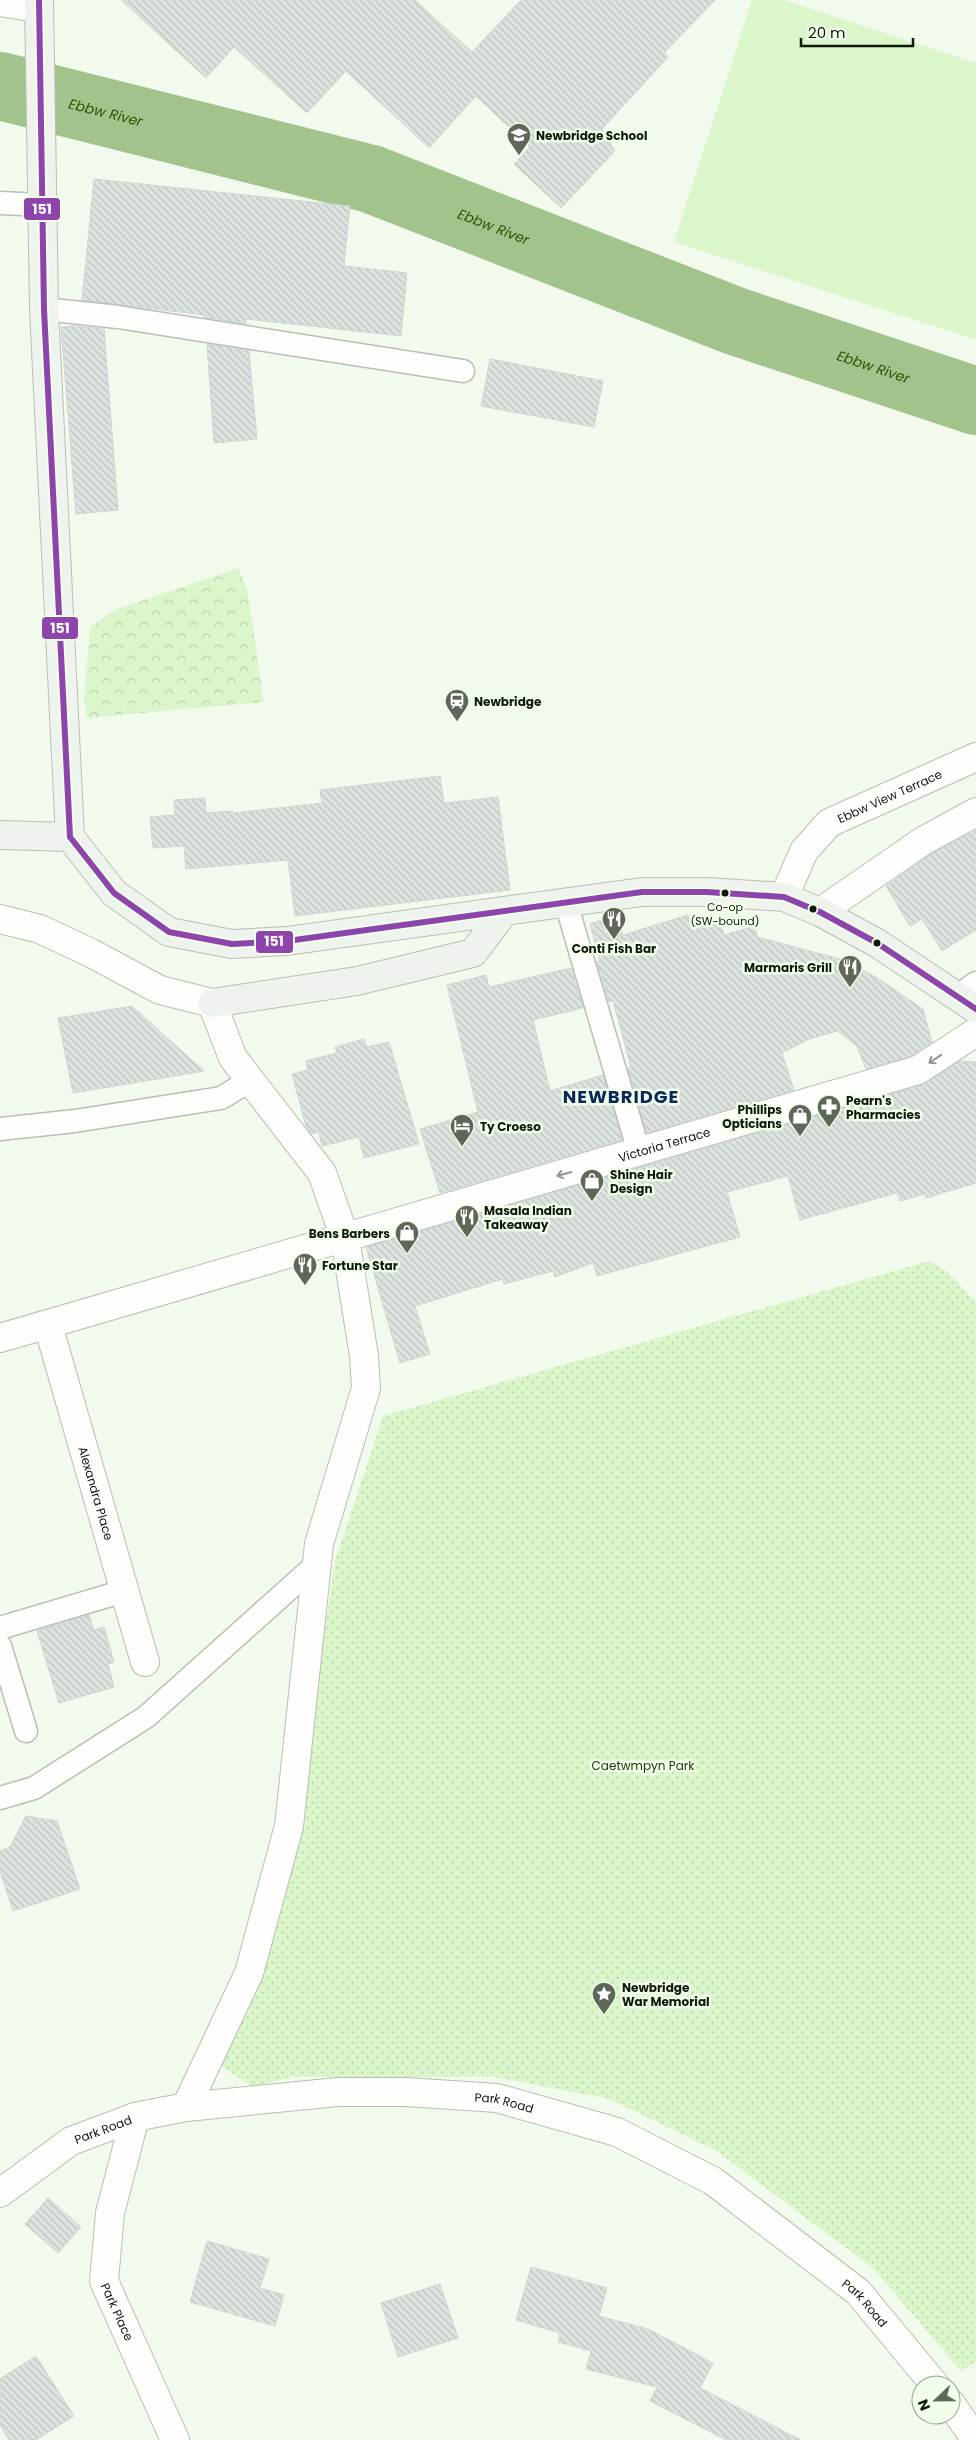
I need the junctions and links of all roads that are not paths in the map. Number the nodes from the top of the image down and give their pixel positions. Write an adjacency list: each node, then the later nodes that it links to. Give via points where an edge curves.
1 (0, 2): 2 (street)
2 (39, 4): 3 (street)
3 (42, 193): 4 (lane); 5 (street)
4 (0, 203)
5 (44, 309): 6 (lane, via 118,317); 10 (street)
6 (463, 371)
7 (976, 757): 11 (street, Ebbw View Terrace, via 829,823 804,851)
8 (976, 812): 14 (street, via 923,842)
9 (0, 835): 10 (street)
10 (70, 837): 13 (street, via 114,893 169,932 232,944 287,941)
11 (784, 898): 12 (street, via 707,892 642,892); 14 (street)
12 (566, 903): 13 (street); 21 (lane)
13 (504, 912): 17 (street, via 473,953 357,981)
14 (820, 912): 16 (street)
15 (0, 919): 17 (street, via 40,929 91,952 160,990)
16 (970, 996)
17 (212, 1003): 19 (street, via 233,1058)
18 (976, 1032): 21 (street, Victoria Terrace, one-way to 21, via 918,1070)
19 (251, 1080): 20 (lane, via 221,1098); 22 (street, via 322,1173)
20 (0, 1129)
21 (638, 1152): 22 (street, Victoria Terrace, one-way to 22)
22 (345, 1238): 23 (street); 25 (street, via 366,1388 319,1544)
23 (48, 1325): 24 (street); 26 (street, Alexandra Place)
24 (0, 1338)
25 (318, 1563): 31 (lane, via 146,1717 34,1788); 32 (street, via 289,1826 249,1973)
26 (124, 1591): 27 (lane); 29 (street, Alexandra Place)
27 (0, 1628)
28 (0, 1646): 30 (lane)
29 (145, 1662)
30 (26, 1731)
31 (0, 1798)
32 (186, 2107): 33 (street, Park Road); 35 (street, Park Road, via 338,2092 406,2092 497,2098 617,2132 713,2181 858,2292)
33 (135, 2118): 34 (street, Park Road, via 70,2141); 37 (street, Park Place, via 110,2214 104,2281)
34 (0, 2193)
35 (927, 2375)
36 (961, 2418): 38 (street)
37 (175, 2440)
38 (976, 2440)

